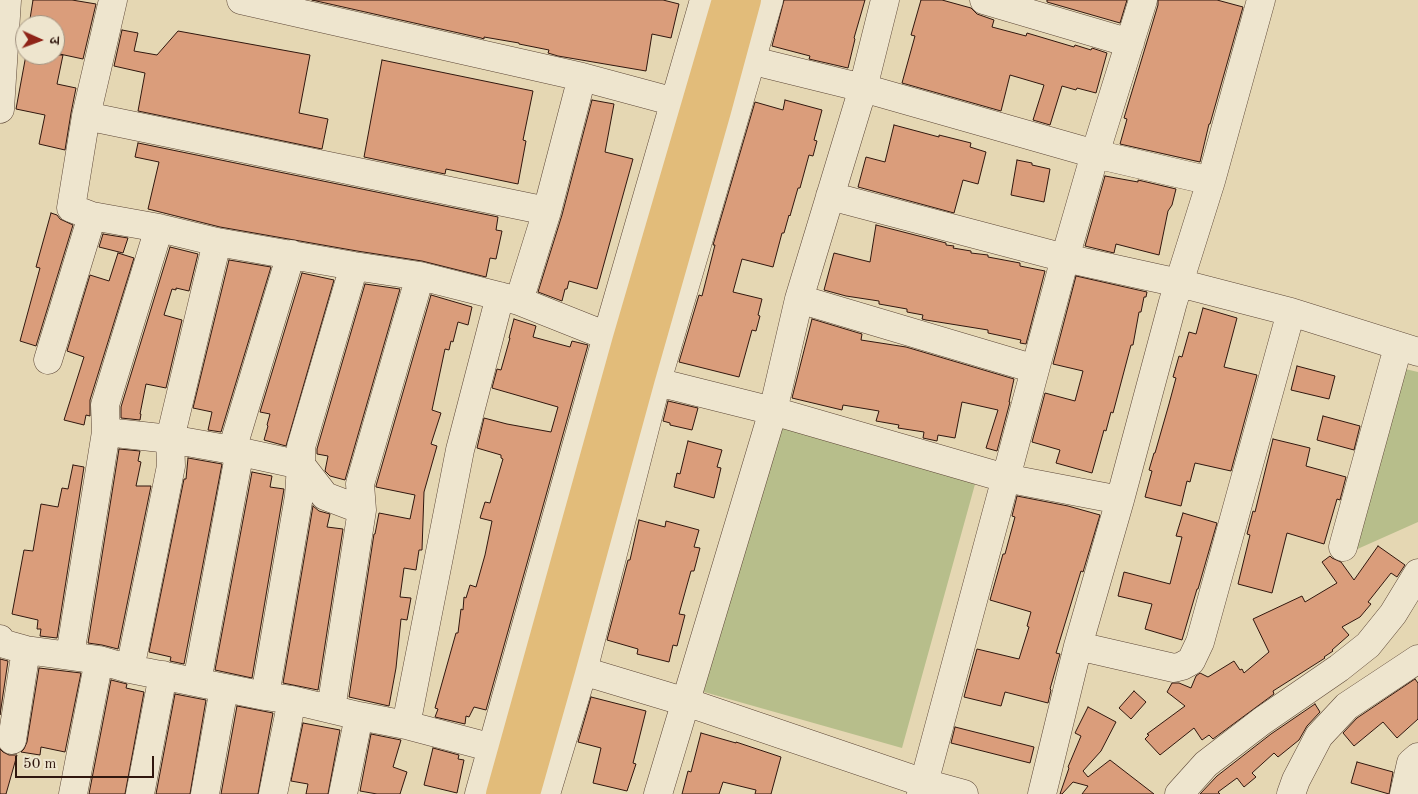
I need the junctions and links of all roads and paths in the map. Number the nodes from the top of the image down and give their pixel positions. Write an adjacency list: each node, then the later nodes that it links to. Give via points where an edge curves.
1 (7, 0): 17 (street)
2 (112, 0): 18 (street)
3 (241, 0): 14 (street)
4 (704, 0): 16 (street)
5 (726, 0): 13 (main road)
6 (747, 0): 13 (main road)
7 (768, 0): 13 (street)
8 (885, 0): 15 (street)
9 (984, 0): 12 (street)
10 (1143, 0): 12 (street)
11 (1261, 0): 20 (street)
12 (1130, 43): 19 (street)
13 (732, 56): 15 (street); 16 (main road); 38 (street)
14 (582, 77): 16 (street); 22 (street)
15 (863, 88): 19 (street); 21 (street)
16 (696, 107): 34 (main road); 38 (main road)
17 (0, 109)
18 (86, 116): 22 (street); 23 (street, via 71,208)
19 (1095, 154): 20 (street); 27 (street)
20 (1211, 181): 30 (street)
21 (830, 196): 27 (street); 32 (street)
22 (548, 210): 31 (street)
23 (92, 216): 24 (street); 36 (street)
24 (159, 228): 25 (street); 40 (street, via 105,405)
25 (218, 242): 26 (street); 41 (street)
26 (291, 254): 28 (street); 42 (street)
27 (1065, 258): 30 (street); 37 (street)
28 (354, 266): 29 (street); 43 (street, via 301,447)
29 (420, 276): 31 (street); 46 (street, via 360,484)
30 (1179, 283): 33 (street); 45 (street)
31 (509, 298): 34 (street); 65 (street, via 460,450)
32 (799, 299): 37 (street); 39 (street)
33 (1291, 312): 35 (street); 50 (street, via 1200,642 1192,661 1174,668)
34 (617, 339): 67 (main road)
35 (1408, 349): 47 (street)
36 (48, 360)
37 (1035, 369): 44 (street)
38 (649, 379): 39 (street); 56 (main road)
39 (773, 411): 44 (street); 62 (street)
40 (106, 432): 41 (street); 52 (street)
41 (170, 439): 42 (street); 55 (street, via 171,466)
42 (232, 450): 43 (street); 58 (street, via 238,461)
43 (301, 465): 46 (street, via 325,496); 60 (street, via 299,496)
44 (1006, 478): 45 (street); 69 (street)
45 (1120, 500): 50 (street)
46 (362, 510): 63 (street)
47 (1343, 547)
48 (1418, 573): 82 (street, via 1368,645 1206,764)
49 (0, 639): 51 (street, via 1,643)
50 (1078, 646): 81 (street)
51 (26, 650): 52 (street); 66 (street)
52 (70, 655): 54 (street)
53 (1418, 659): 83 (street, via 1347,706 1324,730)
54 (100, 660): 55 (street); 70 (street)
55 (130, 669): 57 (street)
56 (572, 669): 62 (street); 77 (main road); 78 (street)
57 (163, 675): 58 (street); 71 (street)
58 (198, 682): 59 (street)
59 (224, 688): 60 (street); 72 (street)
60 (264, 696): 61 (street)
61 (292, 700): 63 (street); 73 (street)
62 (686, 702): 69 (street); 79 (street)
63 (331, 709): 64 (street)
64 (359, 716): 65 (street); 74 (street)
65 (406, 726): 67 (street)
66 (12, 740)
67 (502, 751): 75 (street); 76 (main road)
68 (1418, 757): 84 (street, via 1411,763)
69 (923, 789): 80 (street)
70 (73, 794)
71 (140, 794)
72 (204, 794)
73 (273, 794)
74 (344, 794)
75 (479, 794)
76 (500, 794)
77 (526, 794)
78 (546, 794)
79 (658, 794)
80 (964, 794)
81 (1042, 794)
82 (1180, 794)
83 (1291, 794)
84 (1404, 794)

